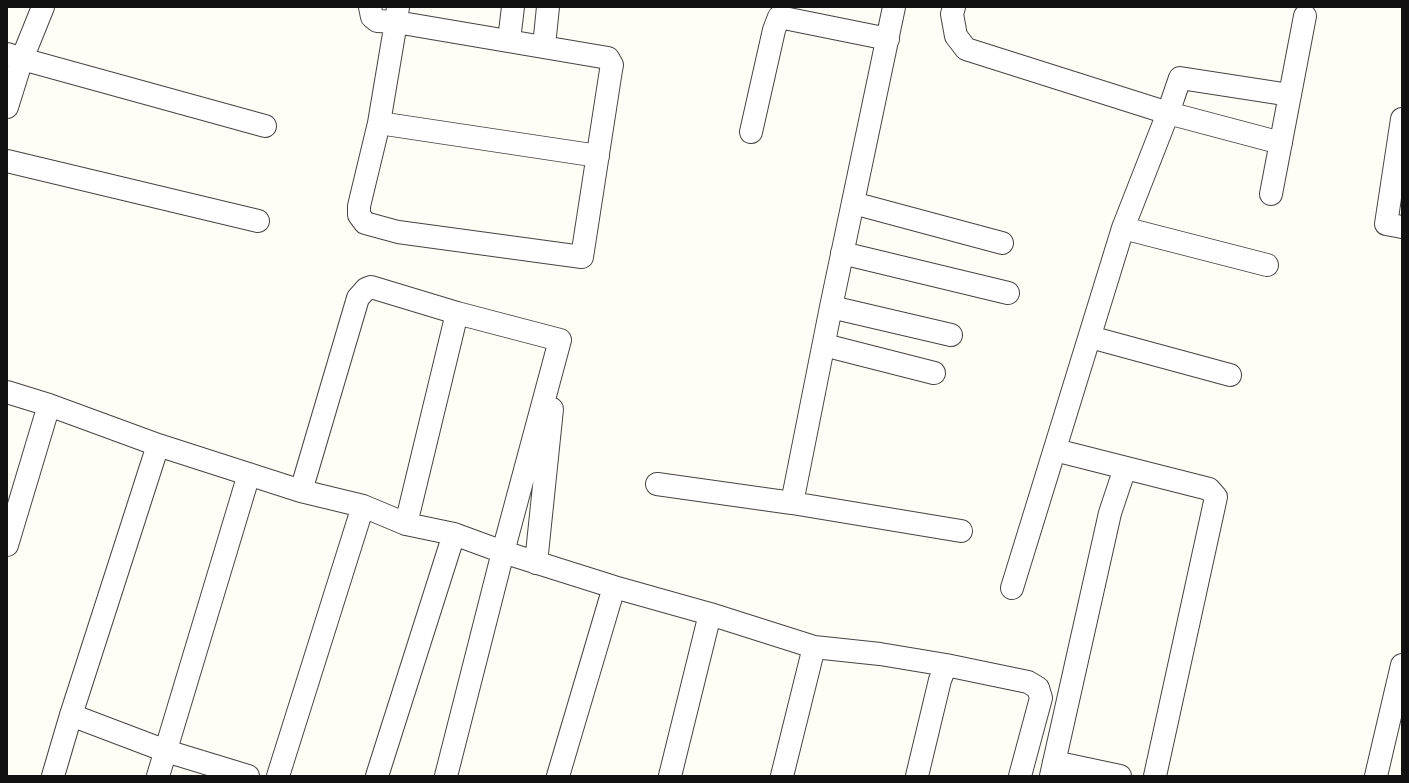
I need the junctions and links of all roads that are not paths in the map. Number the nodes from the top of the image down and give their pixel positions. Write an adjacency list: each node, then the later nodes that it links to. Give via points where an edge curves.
1 (42, 7): 13 (street)
2 (370, 7): 8 (street, via 377,21)
3 (513, 7): 11 (street)
4 (548, 7): 12 (street)
5 (894, 7): 10 (street)
6 (954, 7): 16 (street, via 952,14 956,36 966,49)
7 (780, 12): 10 (street); 20 (street)
8 (397, 15): 11 (street); 18 (street)
9 (1305, 16): 14 (street)
10 (888, 39): 25 (street)
11 (509, 40): 12 (street)
12 (544, 46): 22 (street, via 604,56 610,61 611,70)
13 (14, 57): 15 (street); 19 (street)
14 (1290, 95): 16 (street, via 1180,78); 21 (street)
15 (7, 107)
16 (1168, 113): 21 (street); 28 (street)
17 (1402, 119): 27 (street, via 1386,224)
18 (378, 123): 22 (street); 22 (street, via 359,215 366,223 398,232 582,257)
19 (265, 126)
20 (751, 132)
21 (1281, 143): 24 (street)
22 (598, 156)
23 (7, 161): 26 (street)
24 (1271, 194)
25 (853, 203): 29 (street); 30 (street)
26 (258, 221)
27 (1402, 226)
28 (1123, 228): 31 (street); 36 (street)
29 (1002, 243)
30 (842, 254): 32 (street); 33 (street)
31 (1267, 265)
32 (1008, 293)
33 (831, 307): 35 (street); 38 (street)
34 (457, 313): 37 (street); 48 (street, via 371,287 360,294); 51 (street)
35 (951, 335)
36 (1090, 337): 40 (street); 44 (street)
37 (560, 340): 55 (street); 56 (street)
38 (824, 345): 39 (street); 49 (street)
39 (934, 373)
40 (1230, 375)
41 (7, 392): 42 (street)
42 (49, 404): 43 (street); 54 (street)
43 (158, 445): 46 (street); 63 (street)
44 (1054, 450): 45 (street); 58 (street)
45 (1125, 468): 65 (street, via 1110,513); 78 (street, via 1209,489 1216,497)
46 (249, 474): 48 (street); 64 (street)
47 (657, 484): 49 (street)
48 (301, 491): 50 (street)
49 (792, 503): 52 (street)
50 (363, 506): 51 (street); 69 (street)
51 (406, 524): 53 (street)
52 (961, 531)
53 (454, 534): 55 (street); 70 (street)
54 (7, 545)
55 (503, 552): 56 (street); 71 (street)
56 (536, 563): 57 (street)
57 (614, 587): 59 (street); 72 (street)
58 (1012, 588)
59 (710, 614): 60 (street); 73 (street)
60 (814, 647): 61 (street); 74 (street)
61 (946, 665): 75 (street, via 940,680); 76 (street, via 1028,682 1038,688 1041,698)
62 (1402, 665): 79 (street)
63 (71, 715): 64 (street); 66 (street)
64 (166, 750): 67 (street); 68 (street)
65 (1052, 769): 77 (street)
66 (54, 776)
67 (158, 776)
68 (248, 776)
69 (278, 776)
70 (377, 776)
71 (446, 776)
72 (558, 776)
73 (670, 776)
74 (782, 776)
75 (917, 776)
76 (1020, 776)
77 (1120, 776)
78 (1155, 776)
79 (1376, 776)

